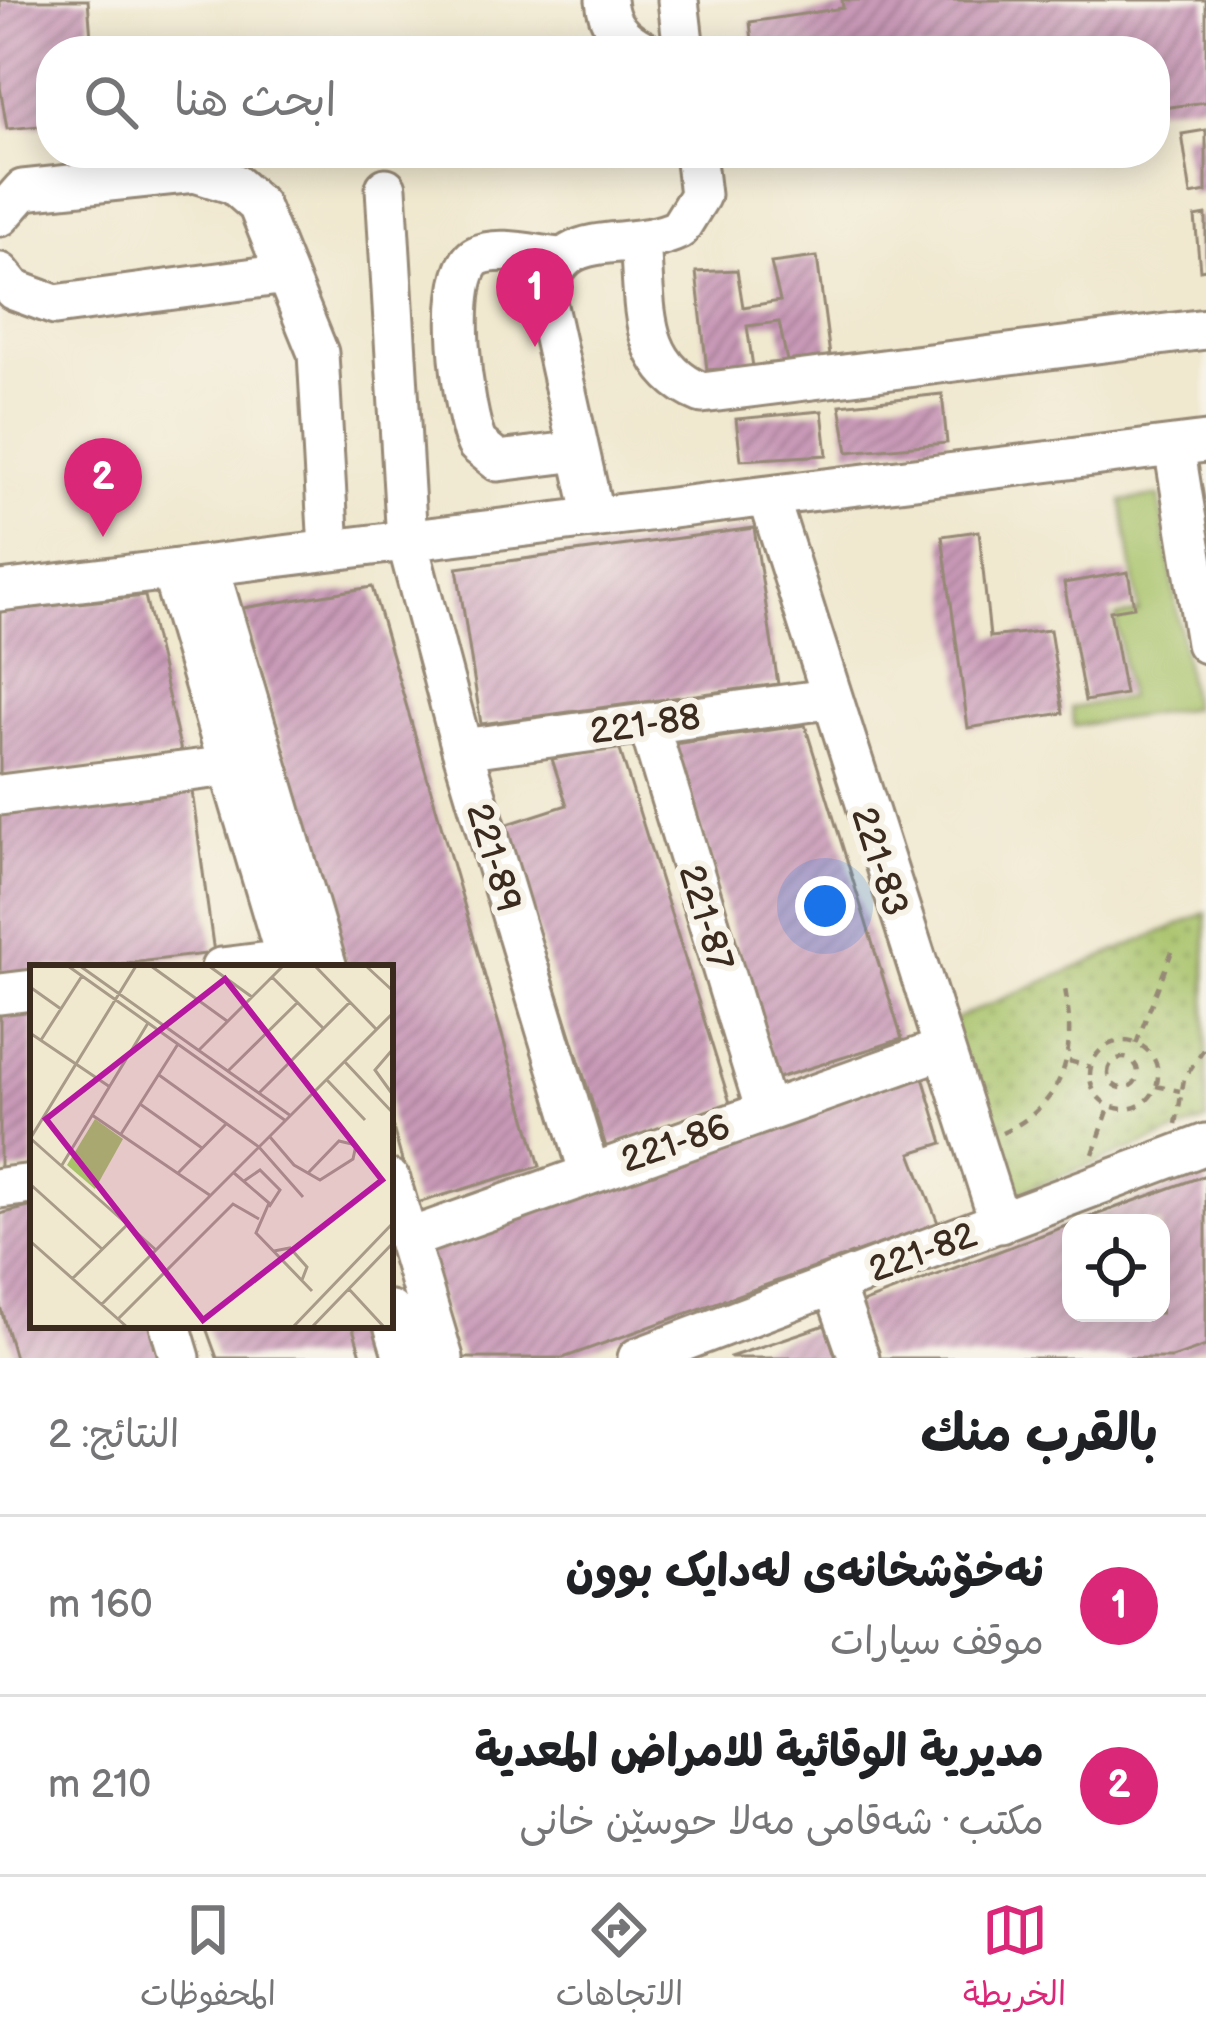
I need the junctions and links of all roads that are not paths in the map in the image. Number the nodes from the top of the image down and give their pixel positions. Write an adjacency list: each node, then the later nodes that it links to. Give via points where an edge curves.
1 (606, 0): 3 (street)
2 (678, 0): 4 (street)
3 (622, 36)
4 (682, 36)
5 (697, 168): 8 (street, via 694,212 680,229)
6 (386, 188): 17 (street, 221-89)
7 (0, 216): 11 (street, via 23,190 195,172 234,184 258,205)
8 (640, 242): 9 (street, via 579,247); 12 (street, via 650,344 674,382 701,392)
9 (560, 258): 14 (street, via 546,302); 14 (street, via 490,251 464,266 456,295 477,444 498,461)
10 (0, 273): 11 (street, via 14,290 55,305)
11 (286, 274): 18 (street, via 319,353)
12 (1206, 329)
13 (1190, 444): 15 (street); 21 (street)
14 (579, 451): 16 (street)
15 (768, 496): 16 (street); 22 (street, 221-83)
16 (594, 518): 17 (street)
17 (407, 541): 18 (street); 24 (street, 221-89)
18 (329, 550): 19 (street)
19 (189, 568): 20 (street); 25 (street); 28 (street)
20 (0, 591)
21 (1206, 643)
22 (829, 699): 23 (street, 221-88); 31 (street, 221-83)
23 (648, 722): 24 (street, 221-88); 32 (street, 221-87)
24 (462, 749): 34 (street, 221-89)
25 (229, 766): 26 (street); 27 (street)
26 (0, 795)
27 (288, 964)
28 (326, 965)
29 (30, 990): 30 (street)
30 (0, 994)
31 (943, 1049): 32 (street, 221-86); 38 (street, 221-83)
32 (766, 1111): 34 (street, 221-86)
33 (1194, 1149): 38 (street, 221-82)
34 (589, 1171): 39 (street, 221-86)
35 (30, 1184): 36 (street)
36 (0, 1188)
37 (393, 1190): 39 (street)
38 (1000, 1223): 40 (street, 221-82)
39 (407, 1238): 45 (street)
40 (833, 1284): 46 (street, 221-82); 47 (street)
41 (393, 1321): 44 (street)
42 (171, 1328): 43 (street)
43 (180, 1358)
44 (404, 1358)
45 (443, 1358)
46 (638, 1358)
47 (859, 1358)

